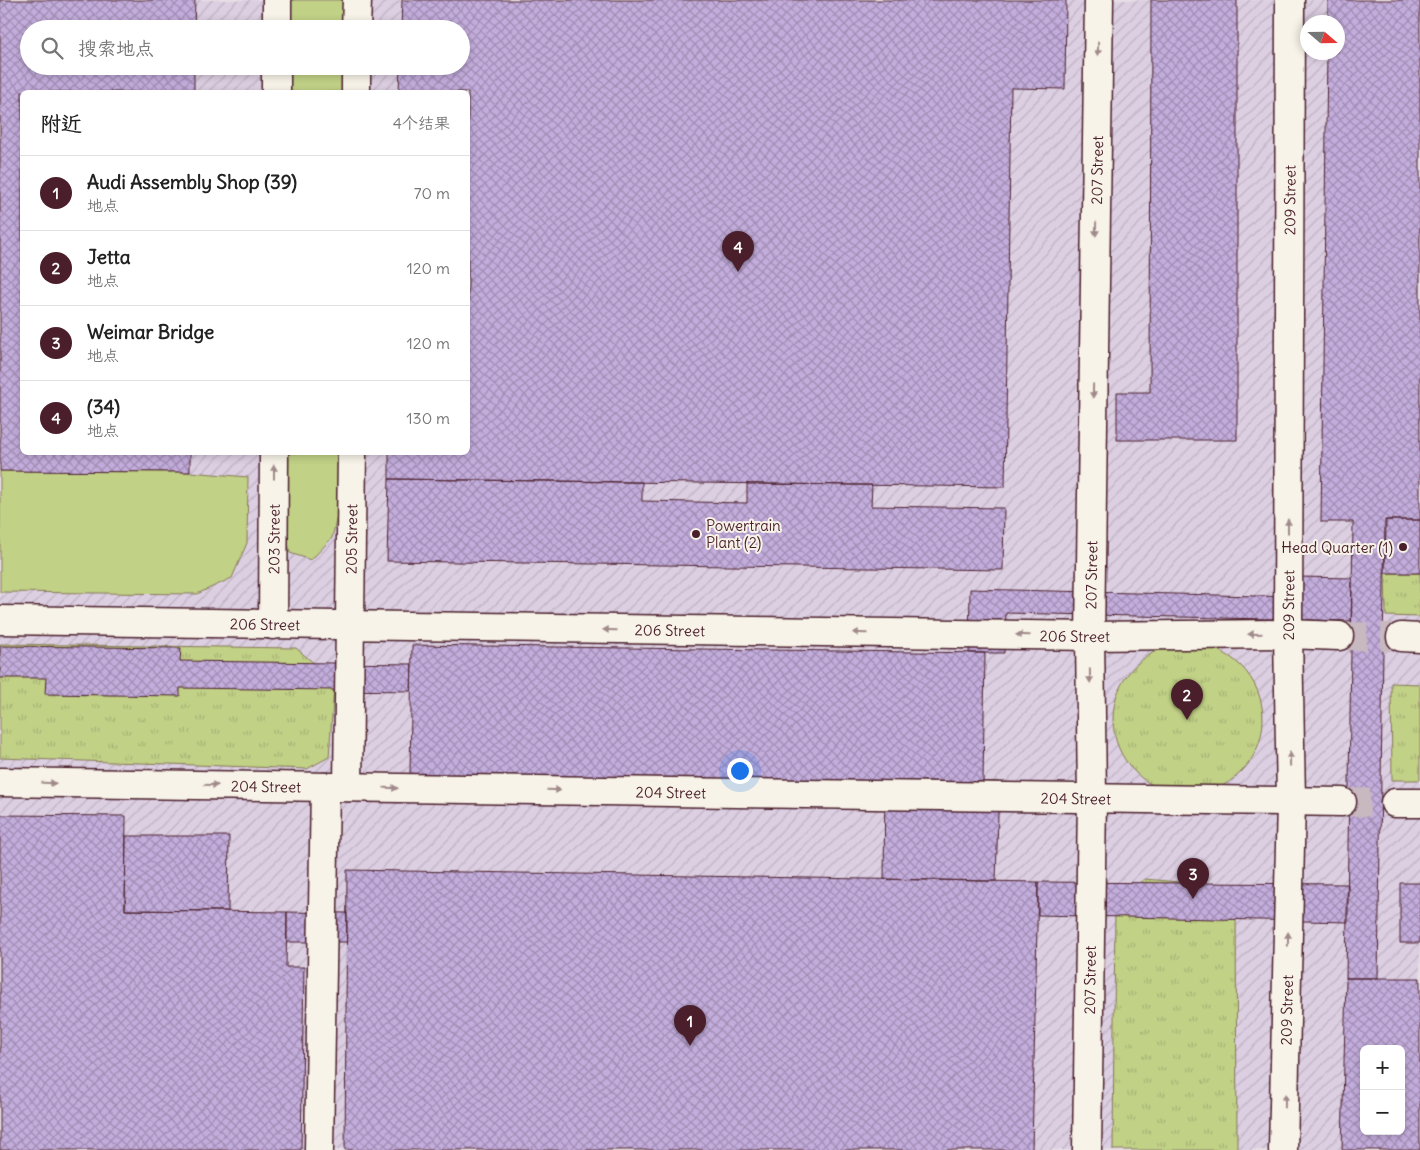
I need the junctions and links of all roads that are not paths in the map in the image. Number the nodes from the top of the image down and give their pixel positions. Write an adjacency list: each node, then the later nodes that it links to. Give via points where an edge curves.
1 (277, 0): 5 (street)
2 (357, 0): 6 (street)
3 (1099, 0): 17 (street, 207 Street, one-way to 17)
4 (1290, 0): 16 (street, 209 Street, one-way to 4)
5 (277, 20)
6 (356, 20)
7 (276, 75): 9 (street)
8 (356, 75): 10 (street)
9 (276, 90)
10 (356, 90)
11 (274, 455): 14 (street, 203 Street, one-way to 11)
12 (352, 455): 15 (street, 205 Street)
13 (0, 620): 14 (street, 206 Street)
14 (273, 625): 15 (street, 206 Street)
15 (350, 626): 17 (street, 206 Street, one-way to 15); 20 (street, 205 Street)
16 (1288, 634): 17 (street, 206 Street, one-way to 17); 18 (street, 206 Street); 22 (street, 209 Street, one-way to 16)
17 (1090, 636): 21 (street, 207 Street, one-way to 21)
18 (1339, 636)
19 (0, 782): 20 (street, 204 Street, one-way to 20)
20 (336, 787): 21 (street, 204 Street, one-way to 21); 24 (street, 205 Street)
21 (1092, 798): 22 (street, 204 Street); 25 (street, 207 Street)
22 (1291, 801): 23 (street, 204 Street); 26 (street, 209 Street, one-way to 22)
23 (1342, 802)
24 (319, 1150)
25 (1086, 1150)
26 (1284, 1150)

